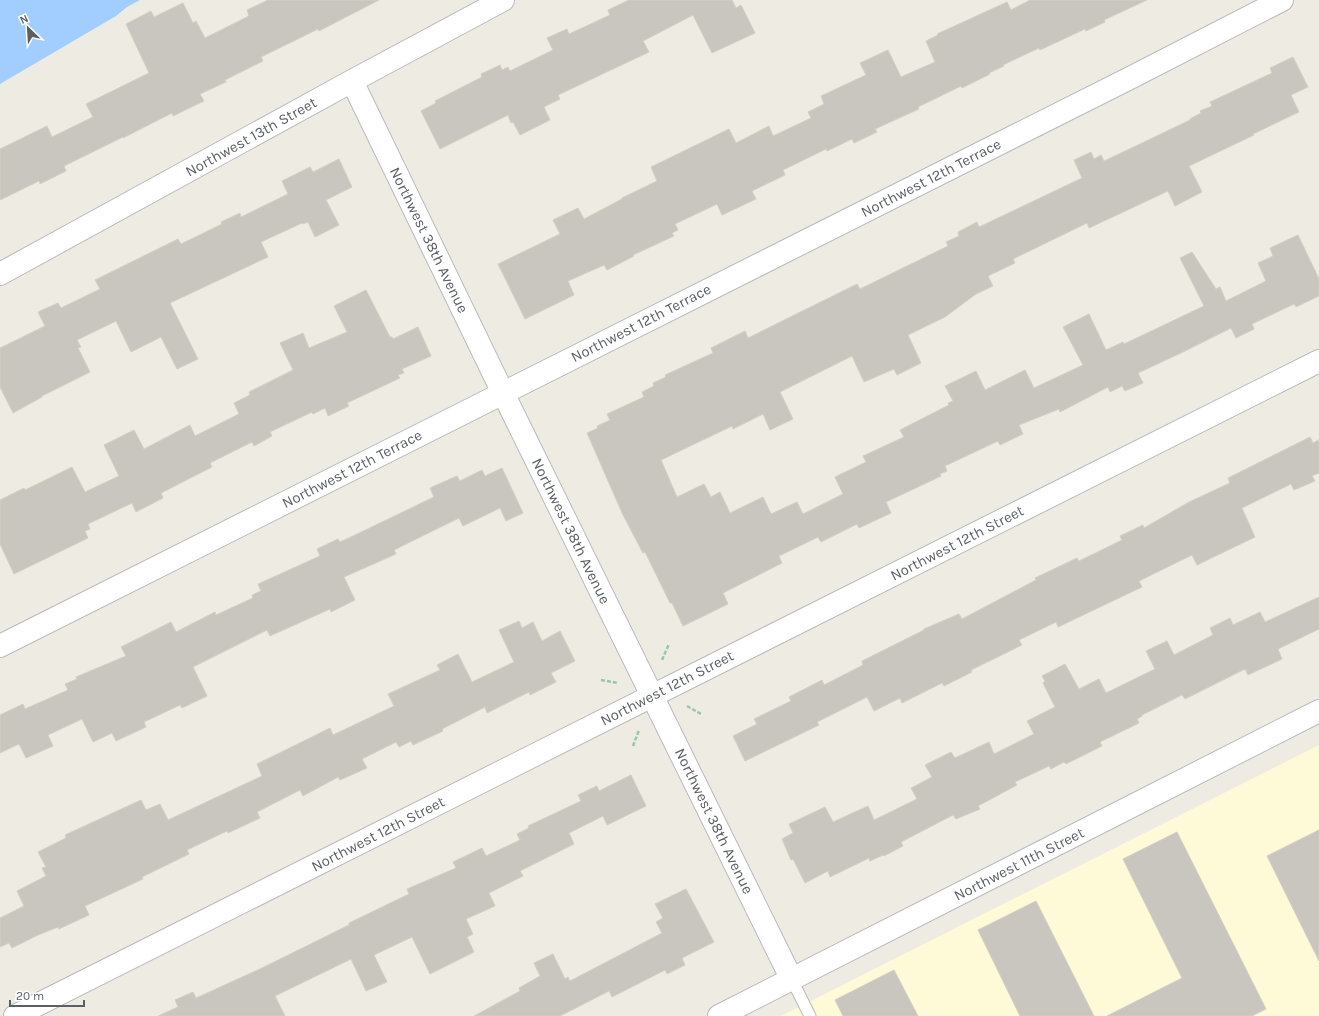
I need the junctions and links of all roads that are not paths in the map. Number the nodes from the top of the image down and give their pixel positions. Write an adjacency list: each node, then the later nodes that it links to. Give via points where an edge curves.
1 (503, 0): 3 (street, Northwest 13th Street)
2 (1282, 0): 6 (street, Northwest 12th Terrace)
3 (352, 81): 4 (street, Northwest 13th Street); 6 (street, Northwest 38th Avenue)
4 (0, 274)
5 (1319, 361): 8 (street, Northwest 12th Street)
6 (503, 393): 7 (street, Northwest 12th Terrace); 8 (street, Northwest 38th Avenue)
7 (0, 646)
8 (652, 696): 10 (street, Northwest 38th Avenue); 11 (street, Northwest 12th Street)
9 (1319, 711): 10 (street, Northwest 11th Street)
10 (792, 980): 12 (street, Northwest 11th Street); 13 (lane)
11 (15, 1016)
12 (718, 1016)
13 (810, 1016)

